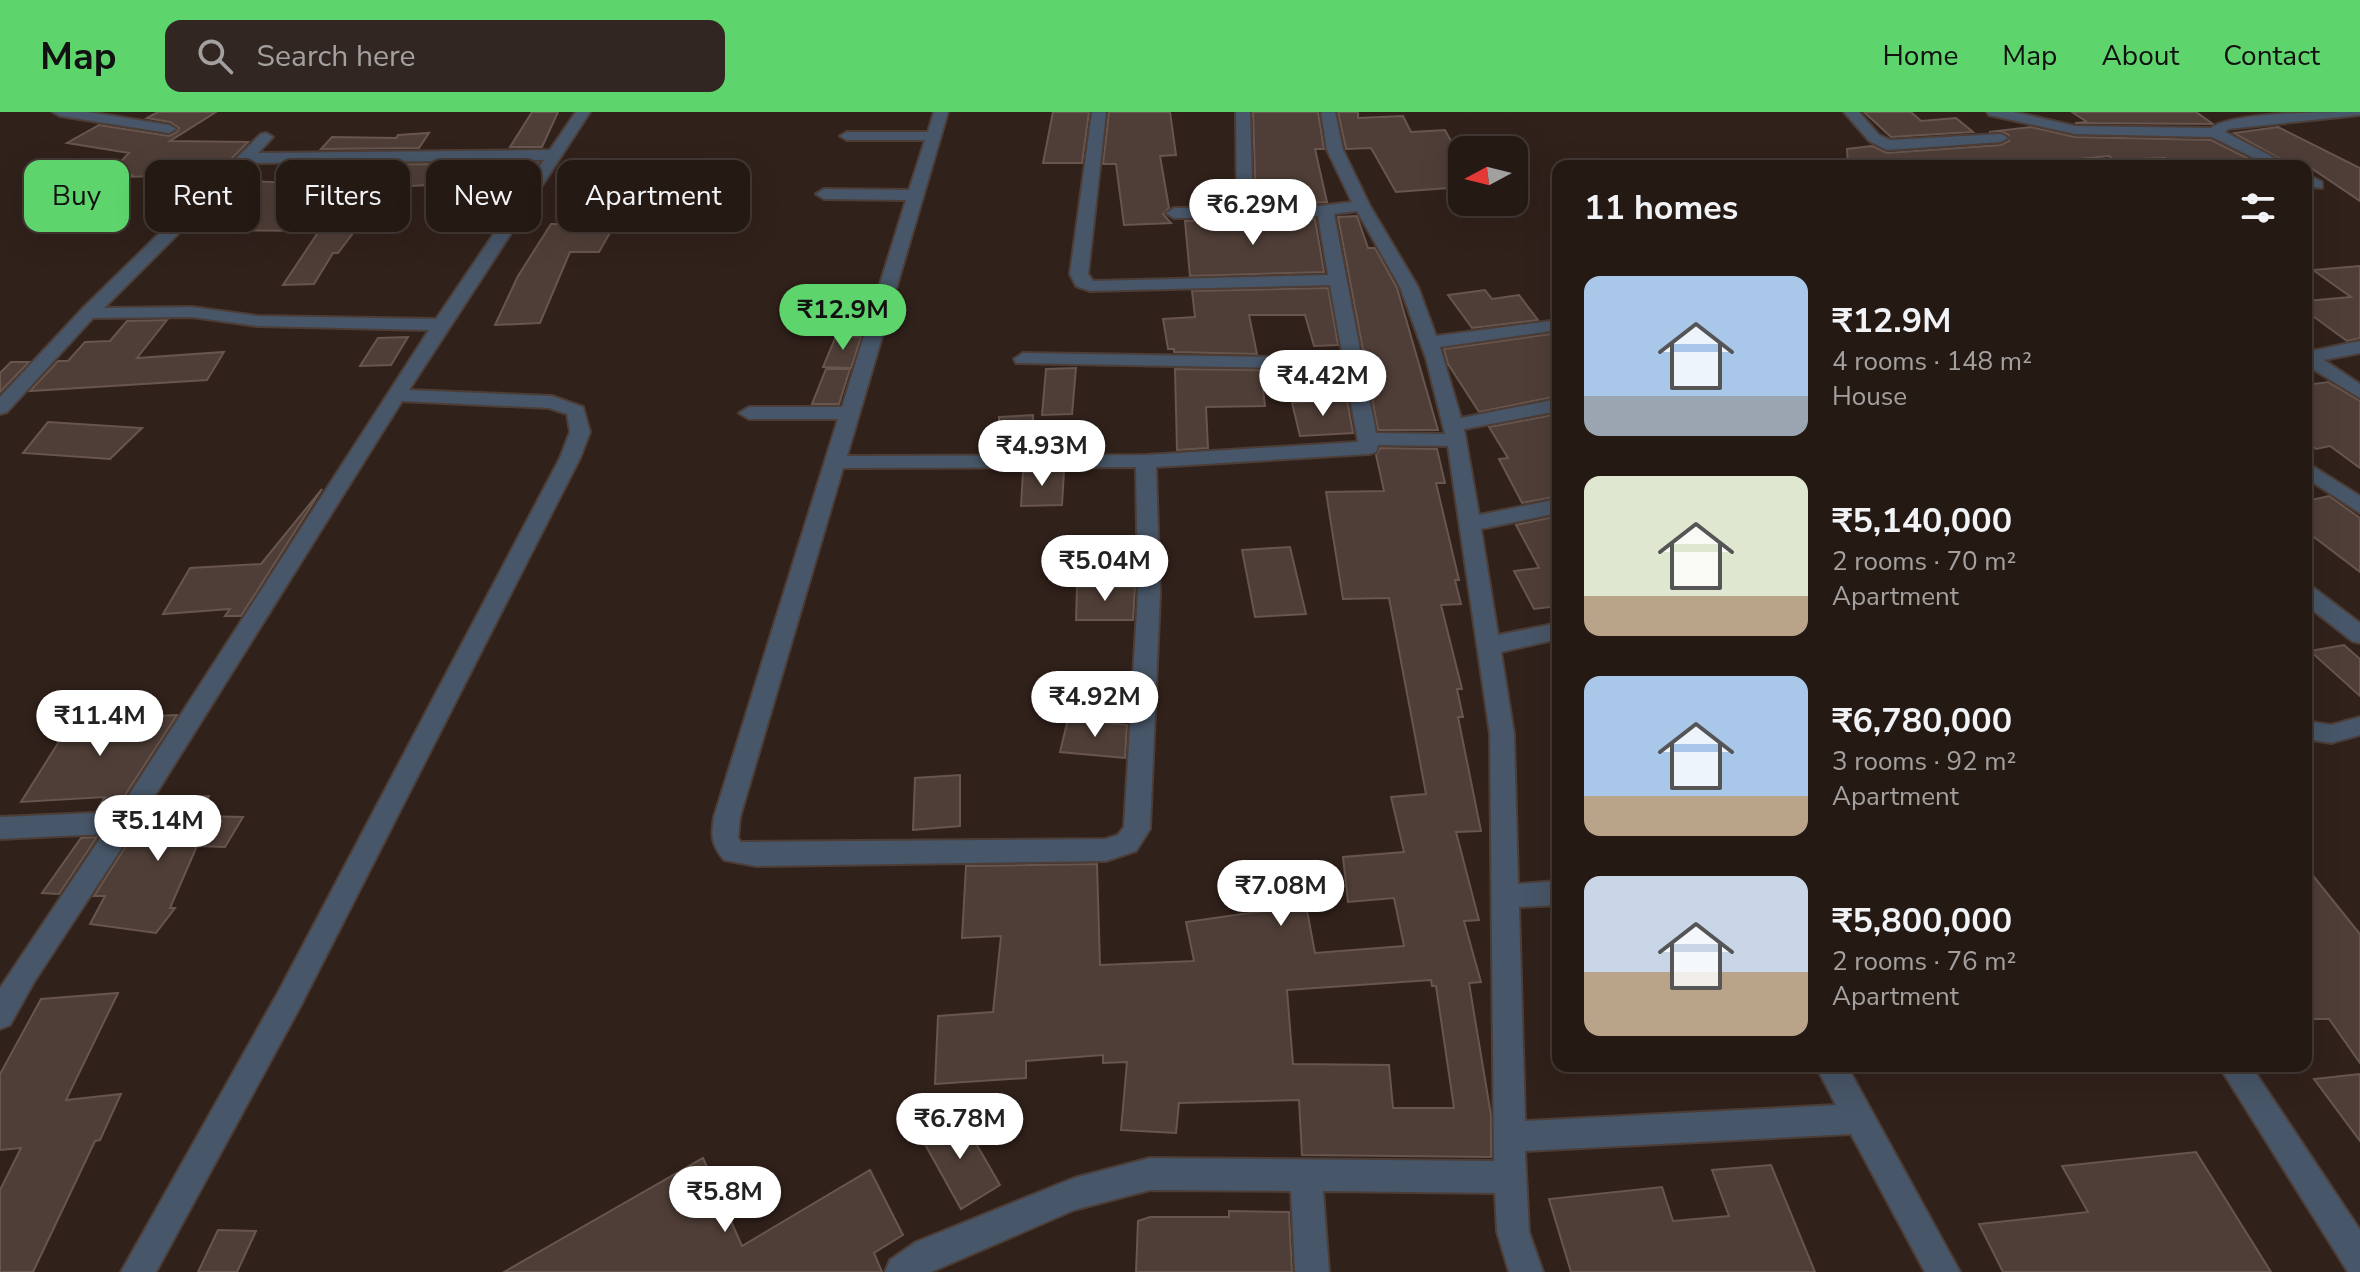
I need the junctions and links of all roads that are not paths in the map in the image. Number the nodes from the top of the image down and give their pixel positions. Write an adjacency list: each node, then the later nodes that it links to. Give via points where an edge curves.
1 (60, 112): 10 (street)
2 (583, 112): 16 (street)
3 (941, 112): 13 (street)
4 (1099, 112): 25 (street, via 1082,282 1090,286)
5 (1243, 112): 23 (street)
6 (1328, 112): 21 (street, via 1335,150)
7 (1851, 112): 15 (street, via 1887,145)
8 (1994, 112): 11 (street, via 2075,130)
9 (2355, 112): 11 (street, via 2224,125)
10 (169, 129)
11 (2215, 133): 18 (street)
12 (847, 136): 13 (street)
13 (934, 136): 20 (street)
14 (266, 137): 17 (street)
15 (2001, 138)
16 (555, 155): 17 (street); 27 (street)
17 (245, 158): 26 (street)
18 (2270, 160)
19 (824, 194): 20 (street)
20 (917, 195): 40 (street)
21 (1362, 206): 22 (street); 29 (street, via 1409,287)
22 (1325, 210): 23 (street); 25 (street)
23 (1245, 212): 24 (street)
24 (1174, 213)
25 (1338, 280): 34 (street)
26 (88, 313): 27 (street, via 192,312 257,321); 38 (street)
27 (441, 325): 36 (street)
28 (1552, 326): 29 (street)
29 (1428, 343): 41 (street)
30 (2360, 347): 31 (street)
31 (2312, 357)
32 (1023, 359): 34 (street)
33 (2312, 361): 35 (street)
34 (1353, 364): 42 (street)
35 (2360, 392)
36 (397, 395): 55 (street); 68 (street, via 552,402 576,411 580,432 290,998)
37 (1552, 407): 41 (street)
38 (0, 408)
39 (749, 413): 40 (street)
40 (850, 413): 44 (street)
41 (1455, 433): 42 (street); 48 (street)
42 (1367, 439): 43 (street, via 1369,448)
43 (1146, 461): 44 (street); 44 (street, via 1149,594 1137,829 1127,843 1106,850 733,852 724,841 727,817)
44 (836, 462)
45 (2312, 472): 46 (street)
46 (2360, 506)
47 (1552, 507): 48 (street)
48 (1470, 524): 52 (street)
49 (2312, 598): 51 (street)
50 (1552, 632): 52 (street)
51 (2360, 635)
52 (1488, 646): 58 (street, via 1502,734)
53 (2360, 726): 54 (street, via 2331,734)
54 (2312, 731)
55 (125, 822): 56 (street); 59 (street)
56 (0, 828)
57 (1552, 893): 58 (street)
58 (1507, 896): 64 (street)
59 (12, 973): 60 (street)
60 (0, 1016)
61 (1834, 1072): 63 (street)
62 (2238, 1072): 67 (street)
63 (1860, 1119): 64 (street); 72 (street)
64 (1510, 1137): 66 (street)
65 (1306, 1174): 66 (street); 69 (street, via 1150,1174 1074,1194 928,1254); 70 (street)
66 (1510, 1177): 71 (street, via 1513,1232)
67 (2360, 1260)
68 (138, 1272)
69 (902, 1272)
70 (1312, 1272)
71 (1526, 1272)
72 (1943, 1272)

